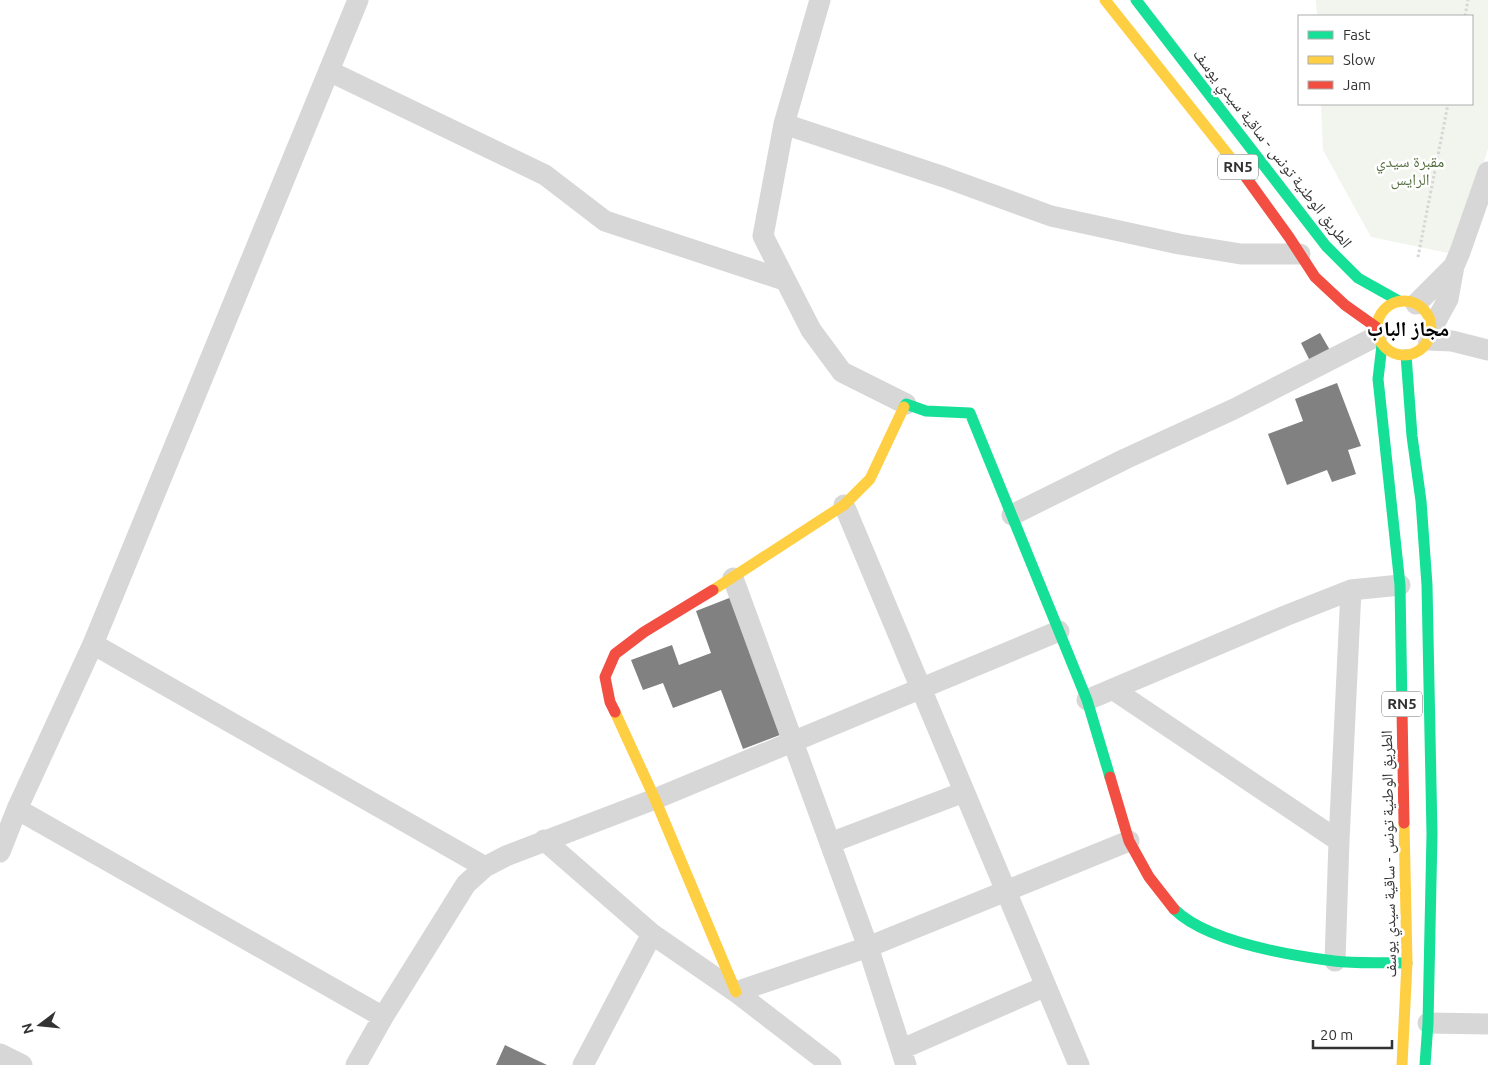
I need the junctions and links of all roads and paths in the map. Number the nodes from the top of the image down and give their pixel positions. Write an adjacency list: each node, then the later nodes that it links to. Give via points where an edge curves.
1 (358, 0): 7 (street)
2 (820, 0): 9 (street)
3 (1105, 0): 11 (main road, RN5, via 1244,175)
4 (1136, 0): 15 (main road, الطريق الوطنية تونس - ساقية سيدي يوسف / RN5, via 1326,246 1358,278)
5 (1468, 0): 6 (path)
6 (1465, 15)
7 (329, 71): 14 (street, via 545,175 605,221); 27 (street)
8 (1448, 105): 12 (path)
9 (784, 124): 11 (street, via 1051,216 1241,254); 14 (street, via 763,236)
10 (1488, 172): 13 (street)
11 (1300, 254): 16 (main road, RN5, via 1315,277)
12 (1418, 257)
13 (1454, 266): 15 (street); 17 (street, via 1448,299)
14 (784, 280): 20 (street, via 811,330 842,372)
15 (1407, 302): 16 (main road, RN5, via 1390,304 1383,310 1378,318); 17 (main road, RN5, via 1423,308 1428,315)
16 (1378, 336): 19 (main road, RN5, via 1388,351); 22 (street); 24 (main road, الطريق الوطنية تونس - ساقية سيدي يوسف / RN5, via 1378,380)
17 (1429, 336): 18 (street); 19 (main road, via 1423,347)
18 (1488, 350)
19 (1406, 355): 49 (main road, RN5, via 1427,585 1432,834)
20 (906, 404): 21 (main road, via 870,478); 22 (main road, via 926,412 970,413)
21 (844, 505): 23 (main road); 28 (street)
22 (1012, 515): 26 (main road)
23 (733, 578): 31 (street); 33 (main road, via 644,632 615,654 605,677 610,702)
24 (1400, 585): 25 (street); 45 (main road, الطريق الوطنية تونس - ساقية سيدي يوسف / RN5)
25 (1351, 590): 29 (street); 37 (street)
26 (1059, 631): 28 (street); 30 (main road)
27 (93, 644): 34 (street); 40 (street)
28 (921, 687): 31 (street); 32 (street)
29 (1114, 690): 30 (street); 37 (street)
30 (1087, 700): 36 (main road)
31 (792, 742): 33 (street); 38 (street)
32 (964, 792): 38 (street); 41 (street)
33 (655, 800): 35 (street); 47 (main road)
34 (17, 809): 39 (street); 48 (street)
35 (544, 840): 40 (street); 42 (street)
36 (1129, 841): 41 (street); 44 (main road, via 1149,877 1176,911 1206,931 1251,946)
37 (1339, 842): 44 (street)
38 (830, 844): 43 (street)
39 (0, 852)
40 (485, 867): 48 (street, via 466,884)
41 (1005, 891): 43 (street); 46 (street)
42 (652, 934): 47 (street); 55 (street)
43 (868, 946): 47 (street); 52 (street)
44 (1335, 961): 45 (main road)
45 (1407, 963): 58 (main road, الطريق الوطنية تونس - ساقية سيدي يوسف / RN5)
46 (1046, 986): 52 (street); 57 (street)
47 (736, 992): 56 (street)
48 (383, 1017): 54 (street)
49 (1428, 1023): 50 (street); 59 (main road, RN5)
50 (1488, 1024)
51 (0, 1054): 53 (street)
52 (904, 1057)
53 (22, 1065)
54 (356, 1065)
55 (582, 1065)
56 (832, 1065)
57 (1079, 1065)
58 (1402, 1065)
59 (1425, 1065)

